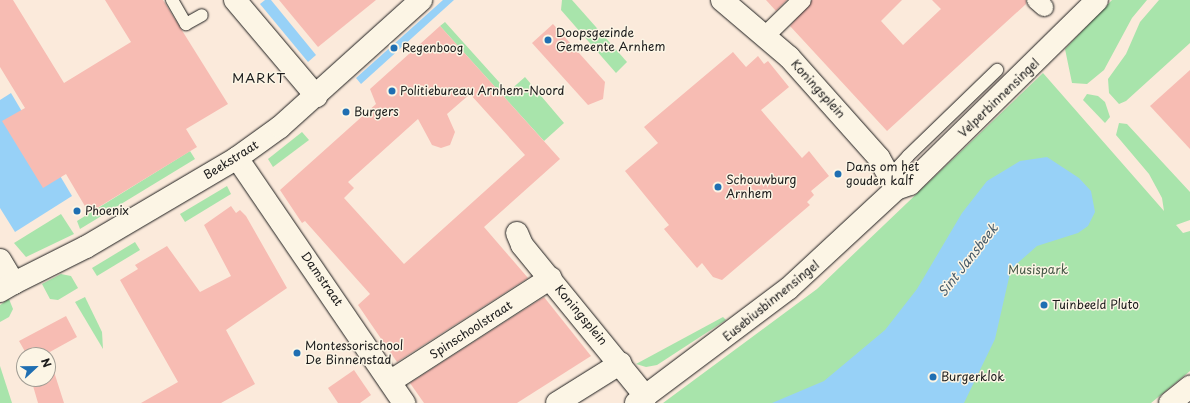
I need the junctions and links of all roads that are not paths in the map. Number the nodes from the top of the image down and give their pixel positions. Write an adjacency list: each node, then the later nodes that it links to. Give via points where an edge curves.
1 (172, 0): 7 (lane, via 186,24)
2 (235, 0): 10 (street)
3 (421, 0): 10 (street, Beekstraat)
4 (802, 0): 8 (street)
5 (1097, 0): 12 (street, Velperbinnensingel, via 910,184)
6 (723, 1): 8 (street, Koningsplein)
7 (202, 15)
8 (766, 35): 12 (street, Koningsplein, via 789,57 878,158)
9 (997, 70): 12 (lane, via 897,168)
10 (316, 96): 11 (street, Beekstraat)
11 (237, 158): 16 (street, Beekstraat, via 86,247); 18 (street, Damstraat)
12 (896, 189): 20 (street, Eusebiusbinnensingel, via 814,268)
13 (517, 233): 15 (street, Koningsplein, via 522,245)
14 (0, 260): 16 (street)
15 (551, 278): 17 (street, Koningsplein); 18 (street, Spinschoolstraat)
16 (7, 287)
17 (621, 363): 20 (street, Koningsplein); 22 (street)
18 (391, 381): 21 (street, Damstraat)
19 (1190, 387): 23 (street)
20 (641, 400)
21 (404, 403)
22 (557, 403)
23 (1170, 403)

